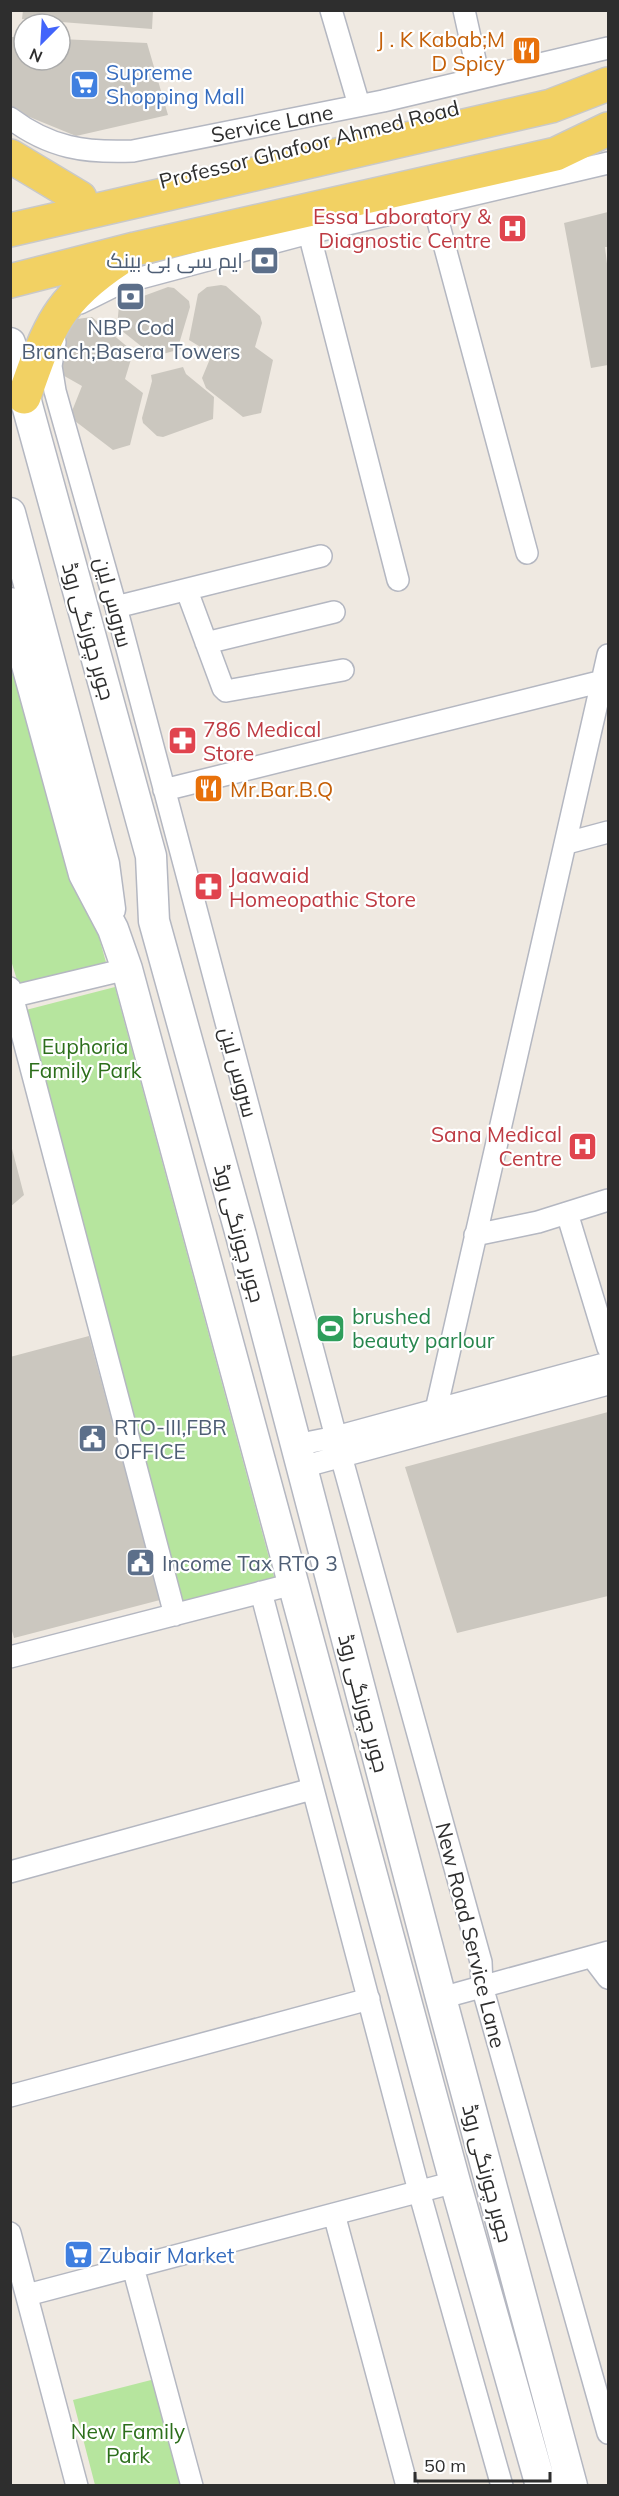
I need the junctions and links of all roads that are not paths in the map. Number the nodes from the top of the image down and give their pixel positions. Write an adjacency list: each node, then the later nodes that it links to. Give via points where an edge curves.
1 (331, 10): 7 (street)
2 (464, 10): 4 (street)
3 (609, 48): 4 (street, Service Lane)
4 (479, 78): 7 (street, Service Lane)
5 (609, 79): 15 (main road, Professor Ghafoor Ahmed Road, via 546,85 243,164)
6 (609, 84): 9 (main road)
7 (359, 105): 12 (street, Service Lane, via 133,151 99,153)
8 (10, 118): 12 (street, Service Lane)
9 (551, 119): 10 (main road); 18 (main road); 21 (main road)
10 (609, 123)
11 (609, 129): 20 (main road, via 556,154)
12 (68, 148): 15 (street)
13 (10, 156): 15 (main road)
14 (609, 163): 16 (street, سروس لین)
15 (67, 191): 17 (main road, Professor Ghafoor Ahmed Road)
16 (433, 203): 19 (street, سروس لین); 26 (street)
17 (10, 216)
18 (10, 230)
19 (309, 232): 23 (street, سروس لین, via 118,284 81,302 57,334); 28 (street)
20 (135, 249): 22 (main road); 23 (main road, via 88,280)
21 (10, 253)
22 (10, 281)
23 (24, 354): 24 (main road); 31 (street, سروس لین, via 55,391)
24 (17, 409): 51 (main road, جوہر چورنگی روڈ, via 151,856 154,921)
25 (10, 513): 40 (main road, جوہر چورنگی روڈ, via 104,864)
26 (527, 553)
27 (321, 556): 29 (street)
28 (398, 580)
29 (187, 591): 31 (street); 33 (street)
30 (10, 603): 40 (main road, جوہر چورنگی روڈ, via 84,874)
31 (116, 608): 37 (street, سروس لین)
32 (334, 612): 33 (street)
33 (206, 643): 35 (street, via 223,688 231,692)
34 (609, 655): 36 (street)
35 (343, 670)
36 (603, 681): 37 (street); 39 (street)
37 (164, 790): 50 (street, سروس لین)
38 (609, 832): 39 (street)
39 (567, 843): 45 (street)
40 (113, 929): 41 (main road, جوہر چورنگی روڈ)
41 (127, 969): 42 (street); 52 (main road, جوہر چورنگی روڈ)
42 (11, 994): 54 (street)
43 (609, 1200): 44 (street)
44 (567, 1214): 45 (street); 46 (street)
45 (475, 1235): 49 (street)
46 (609, 1348)
47 (609, 1363): 49 (street)
48 (609, 1384): 50 (street)
49 (436, 1410): 50 (street)
50 (338, 1447): 51 (street); 64 (street, New Road Service Lane, via 481,1962)
51 (299, 1456): 57 (main road, جوہر چورنگی روڈ)
52 (293, 1584): 53 (street); 59 (main road, جوہر چورنگی روڈ)
53 (261, 1592): 54 (street); 56 (street)
54 (175, 1615): 55 (street)
55 (10, 1657)
56 (312, 1789): 58 (street); 66 (street)
57 (407, 1865): 59 (main road); 60 (main road, جوہر چورنگی روڈ)
58 (10, 1872)
59 (372, 1876): 61 (main road, جوہر چورنگی روڈ)
60 (419, 1912): 61 (main road); 65 (main road, جوہر چورنگی روڈ)
61 (384, 1920): 68 (main road, جوہر چورنگی روڈ)
62 (600, 1955): 63 (street); 64 (street)
63 (609, 1978)
64 (482, 1986): 65 (street); 74 (street, New Road Service Lane)
65 (441, 1998): 80 (main road, جوہر چورنگی روڈ)
66 (369, 1999): 67 (street); 69 (street)
67 (10, 2096)
68 (455, 2182): 69 (street); 79 (main road, جوہر چورنگی روڈ)
69 (419, 2191): 70 (street); 78 (street)
70 (334, 2214): 72 (street); 77 (street)
71 (10, 2233): 73 (street)
72 (133, 2267): 73 (street); 76 (street)
73 (27, 2295): 75 (street)
74 (609, 2433)
75 (77, 2486)
76 (192, 2486)
77 (407, 2486)
78 (502, 2486)
79 (541, 2486)
80 (572, 2486)

